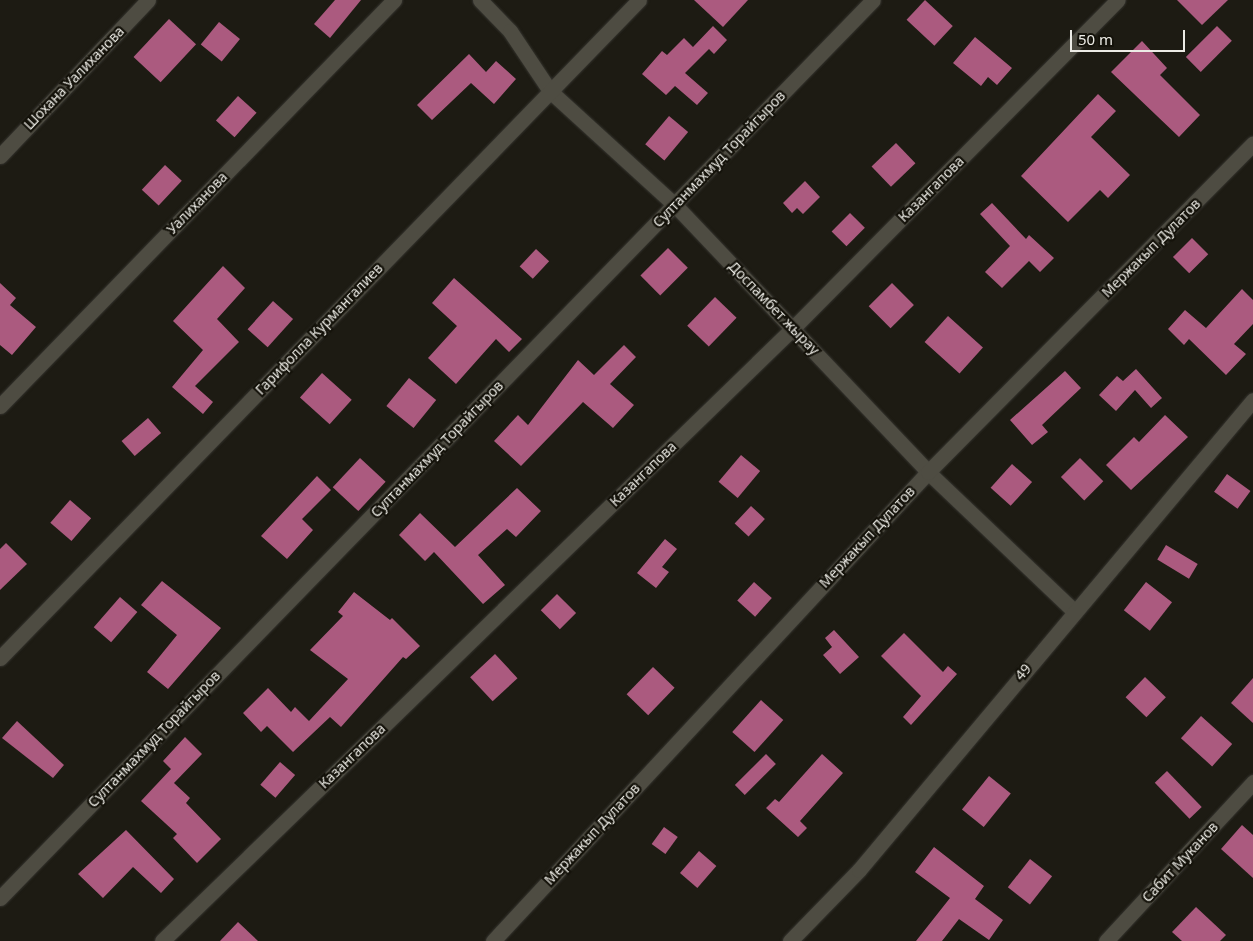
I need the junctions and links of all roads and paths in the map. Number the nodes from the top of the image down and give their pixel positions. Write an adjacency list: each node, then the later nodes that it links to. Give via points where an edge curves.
1 (148, 0): 9 (street, Шохана Уалиханова)
2 (394, 0): 13 (street, Уалиханова)
3 (480, 0): 7 (street, Доспамбет жырау, via 510,31)
4 (638, 0): 7 (street, Гарифолла Курмангалиев)
5 (873, 0): 10 (street, Султанмахмуд Торайгыров)
6 (1118, 0): 11 (street, Казангапова)
7 (550, 91): 10 (street, Доспамбет жырау); 16 (street, Гарифолла Курмангалиев)
8 (1253, 144): 14 (street, Мержакып Дулатов)
9 (0, 156)
10 (675, 205): 11 (street, Доспамбет жырау); 18 (street, Султанмахмуд Торайгыров)
11 (794, 328): 14 (street, Доспамбет жырау); 19 (street, Казангапова)
12 (1253, 400): 15 (street, 49)
13 (0, 406)
14 (928, 472): 15 (street, Доспамбет жырау); 20 (street, Мержакып Дулатов)
15 (1074, 611): 21 (street, 49, via 859,870)
16 (2, 652)
17 (1253, 782): 22 (street, Сабит Муканов)
18 (0, 898)
19 (162, 941)
20 (493, 941)
21 (790, 941)
22 (1106, 941)

